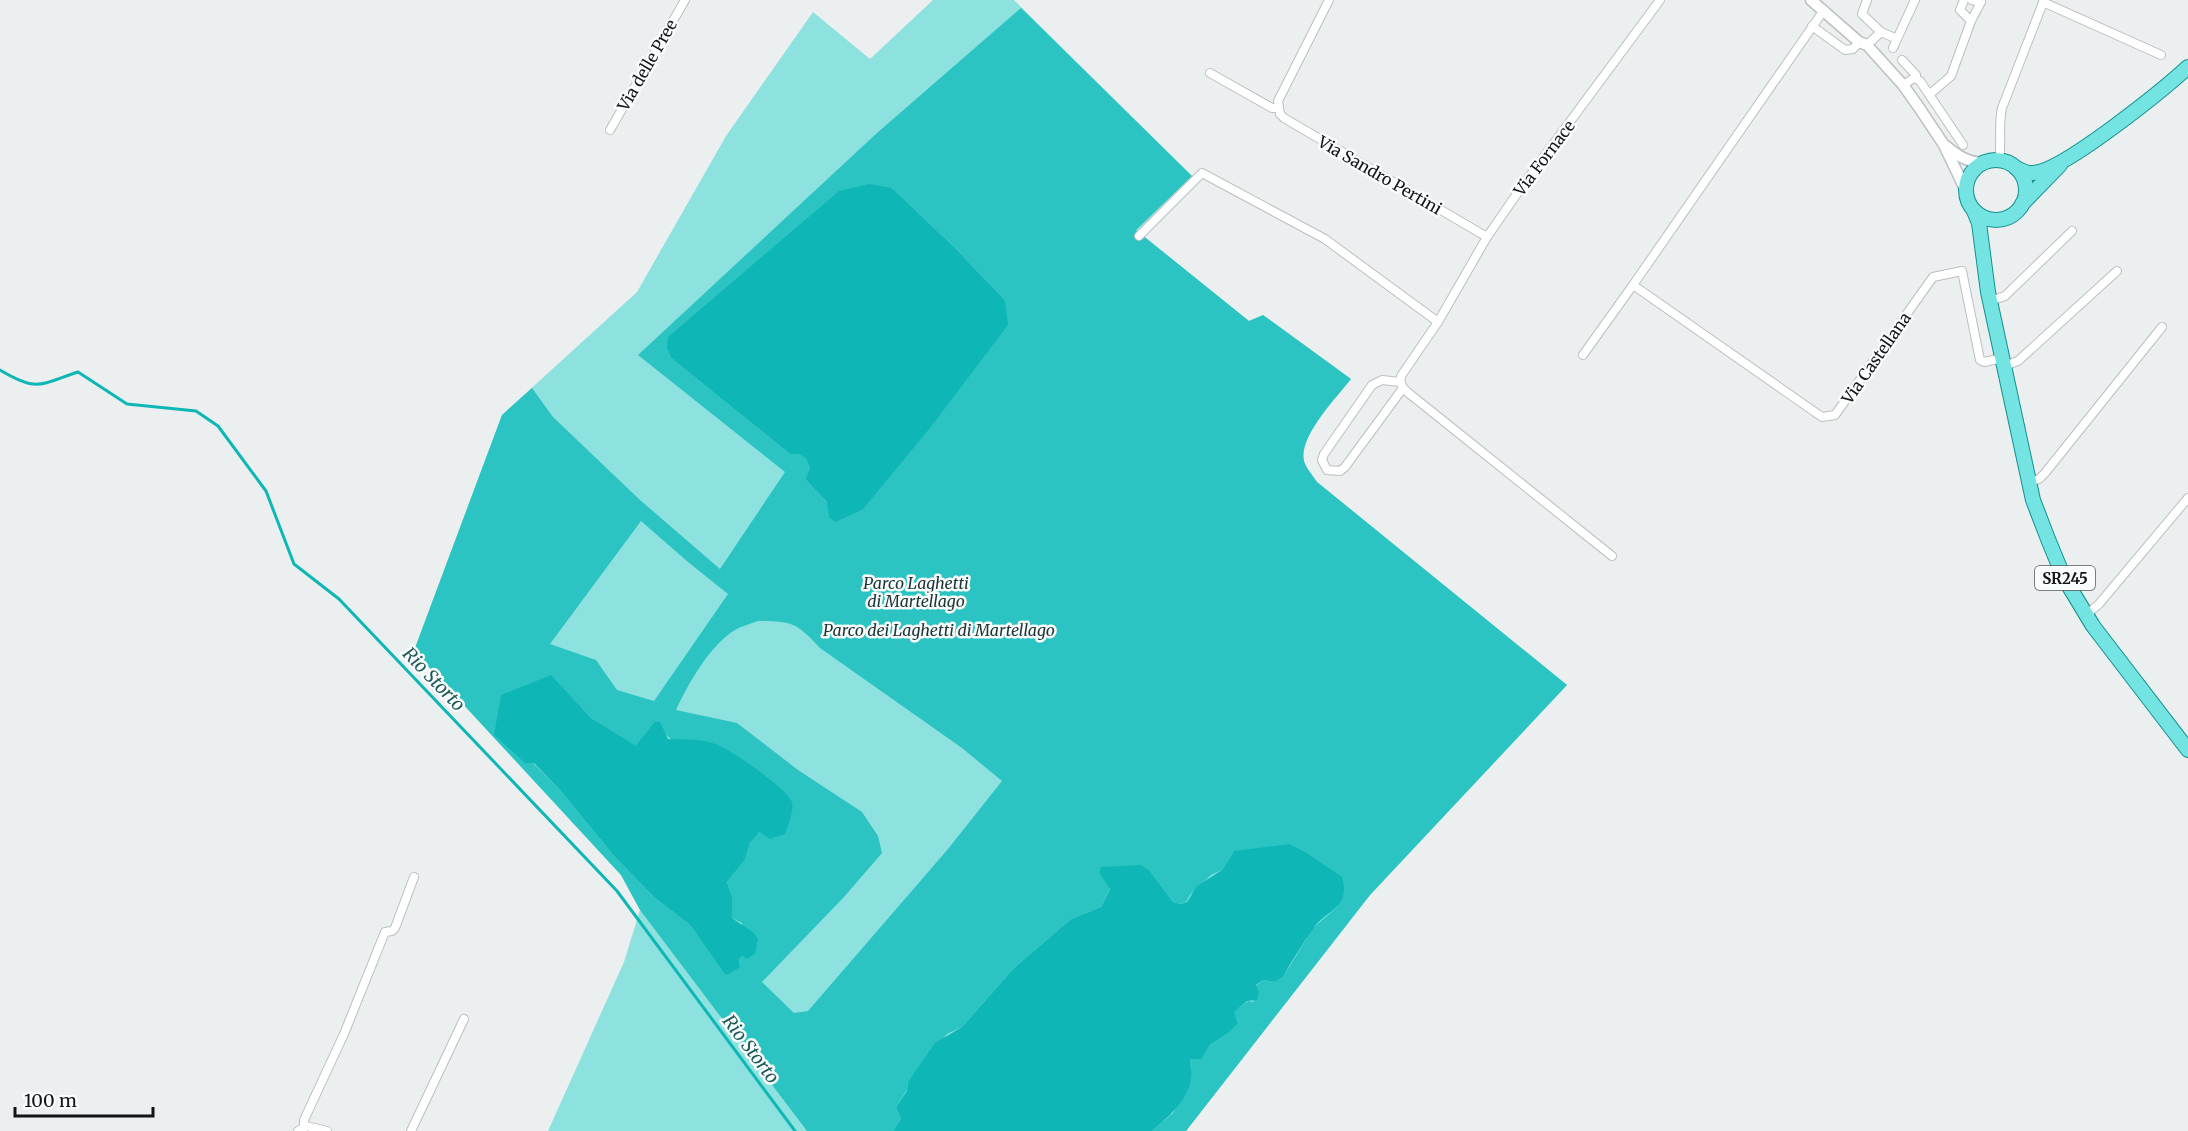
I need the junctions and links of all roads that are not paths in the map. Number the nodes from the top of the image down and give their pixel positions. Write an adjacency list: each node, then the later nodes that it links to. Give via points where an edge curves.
1 (685, 0): 23 (street, Via delle Pree)
2 (1329, 0): 22 (street, via 1281,94)
3 (1811, 0): 10 (street)
4 (1867, 0): 13 (street, via 1862,14)
5 (1915, 0): 13 (street, via 1895,43)
6 (1964, 0): 11 (street, via 1960,10)
7 (1972, 0): 11 (street, via 1981,2)
8 (1657, 1): 36 (street, Via Fornace)
9 (2043, 1): 15 (street); 26 (street, via 2002,108)
10 (1824, 10): 12 (street); 14 (street)
11 (1971, 21): 21 (street, via 1951,76)
12 (1812, 26): 14 (street, via 1845,50); 39 (street)
13 (1881, 32): 14 (street)
14 (1863, 43): 20 (street)
15 (2161, 55)
16 (1902, 60): 19 (street)
17 (2188, 67): 28 (main road)
18 (1210, 73): 22 (street, Via Sandro Pertini)
19 (1916, 78): 20 (street); 21 (street)
20 (1903, 85): 25 (street)
21 (1930, 94): 24 (street)
22 (1278, 108): 36 (street, Via Sandro Pertini, via 1284,118)
23 (610, 129)
24 (1963, 144)
25 (1944, 145): 27 (street, via 1960,157); 30 (street)
26 (1999, 160): 27 (main road); 29 (main road)
27 (1983, 163): 30 (main road, via 1970,174)
28 (2061, 163): 29 (main road, via 2035,173); 31 (main road)
29 (2016, 168): 31 (main road, via 2024,181)
30 (1966, 190): 32 (main road)
31 (2022, 204): 33 (main road)
32 (1974, 211): 33 (main road, via 1992,219); 37 (main road, SR245)
33 (2008, 217): 37 (main road, SR245, via 1994,230)
34 (2072, 231): 40 (street, via 2005,296)
35 (1139, 236): 41 (street, via 1202,173 1325,239)
36 (1487, 237): 41 (street, Via Fornace)
37 (1985, 257): 40 (main road, SR245)
38 (2117, 271): 44 (street, via 2018,361)
39 (1633, 285): 43 (street); 44 (street, Via Castellana, via 1822,417 1835,415 1933,277 1962,271 1980,360)
40 (1990, 301): 44 (main road, SR245)
41 (1438, 322): 45 (street, Via Fornace, via 1401,376)
42 (2162, 327): 46 (street, via 2045,473)
43 (1583, 355)
44 (2004, 362): 46 (main road, SR245)
45 (1401, 385): 45 (street, Via Fornace, via 1382,380 1372,386 1324,454 1327,470 1345,467); 48 (street)
46 (2029, 482): 49 (main road, SR245, via 2064,578)
47 (2188, 498): 49 (street)
48 (1612, 556)
49 (2086, 615): 50 (main road, SR245)
50 (2183, 737): 51 (main road, SR245)
51 (2188, 750)
52 (414, 877): 54 (street, via 395,928 385,932)
53 (464, 1019): 56 (street)
54 (301, 1129): 55 (street, via 317,1127)
55 (327, 1131)
56 (411, 1131)

